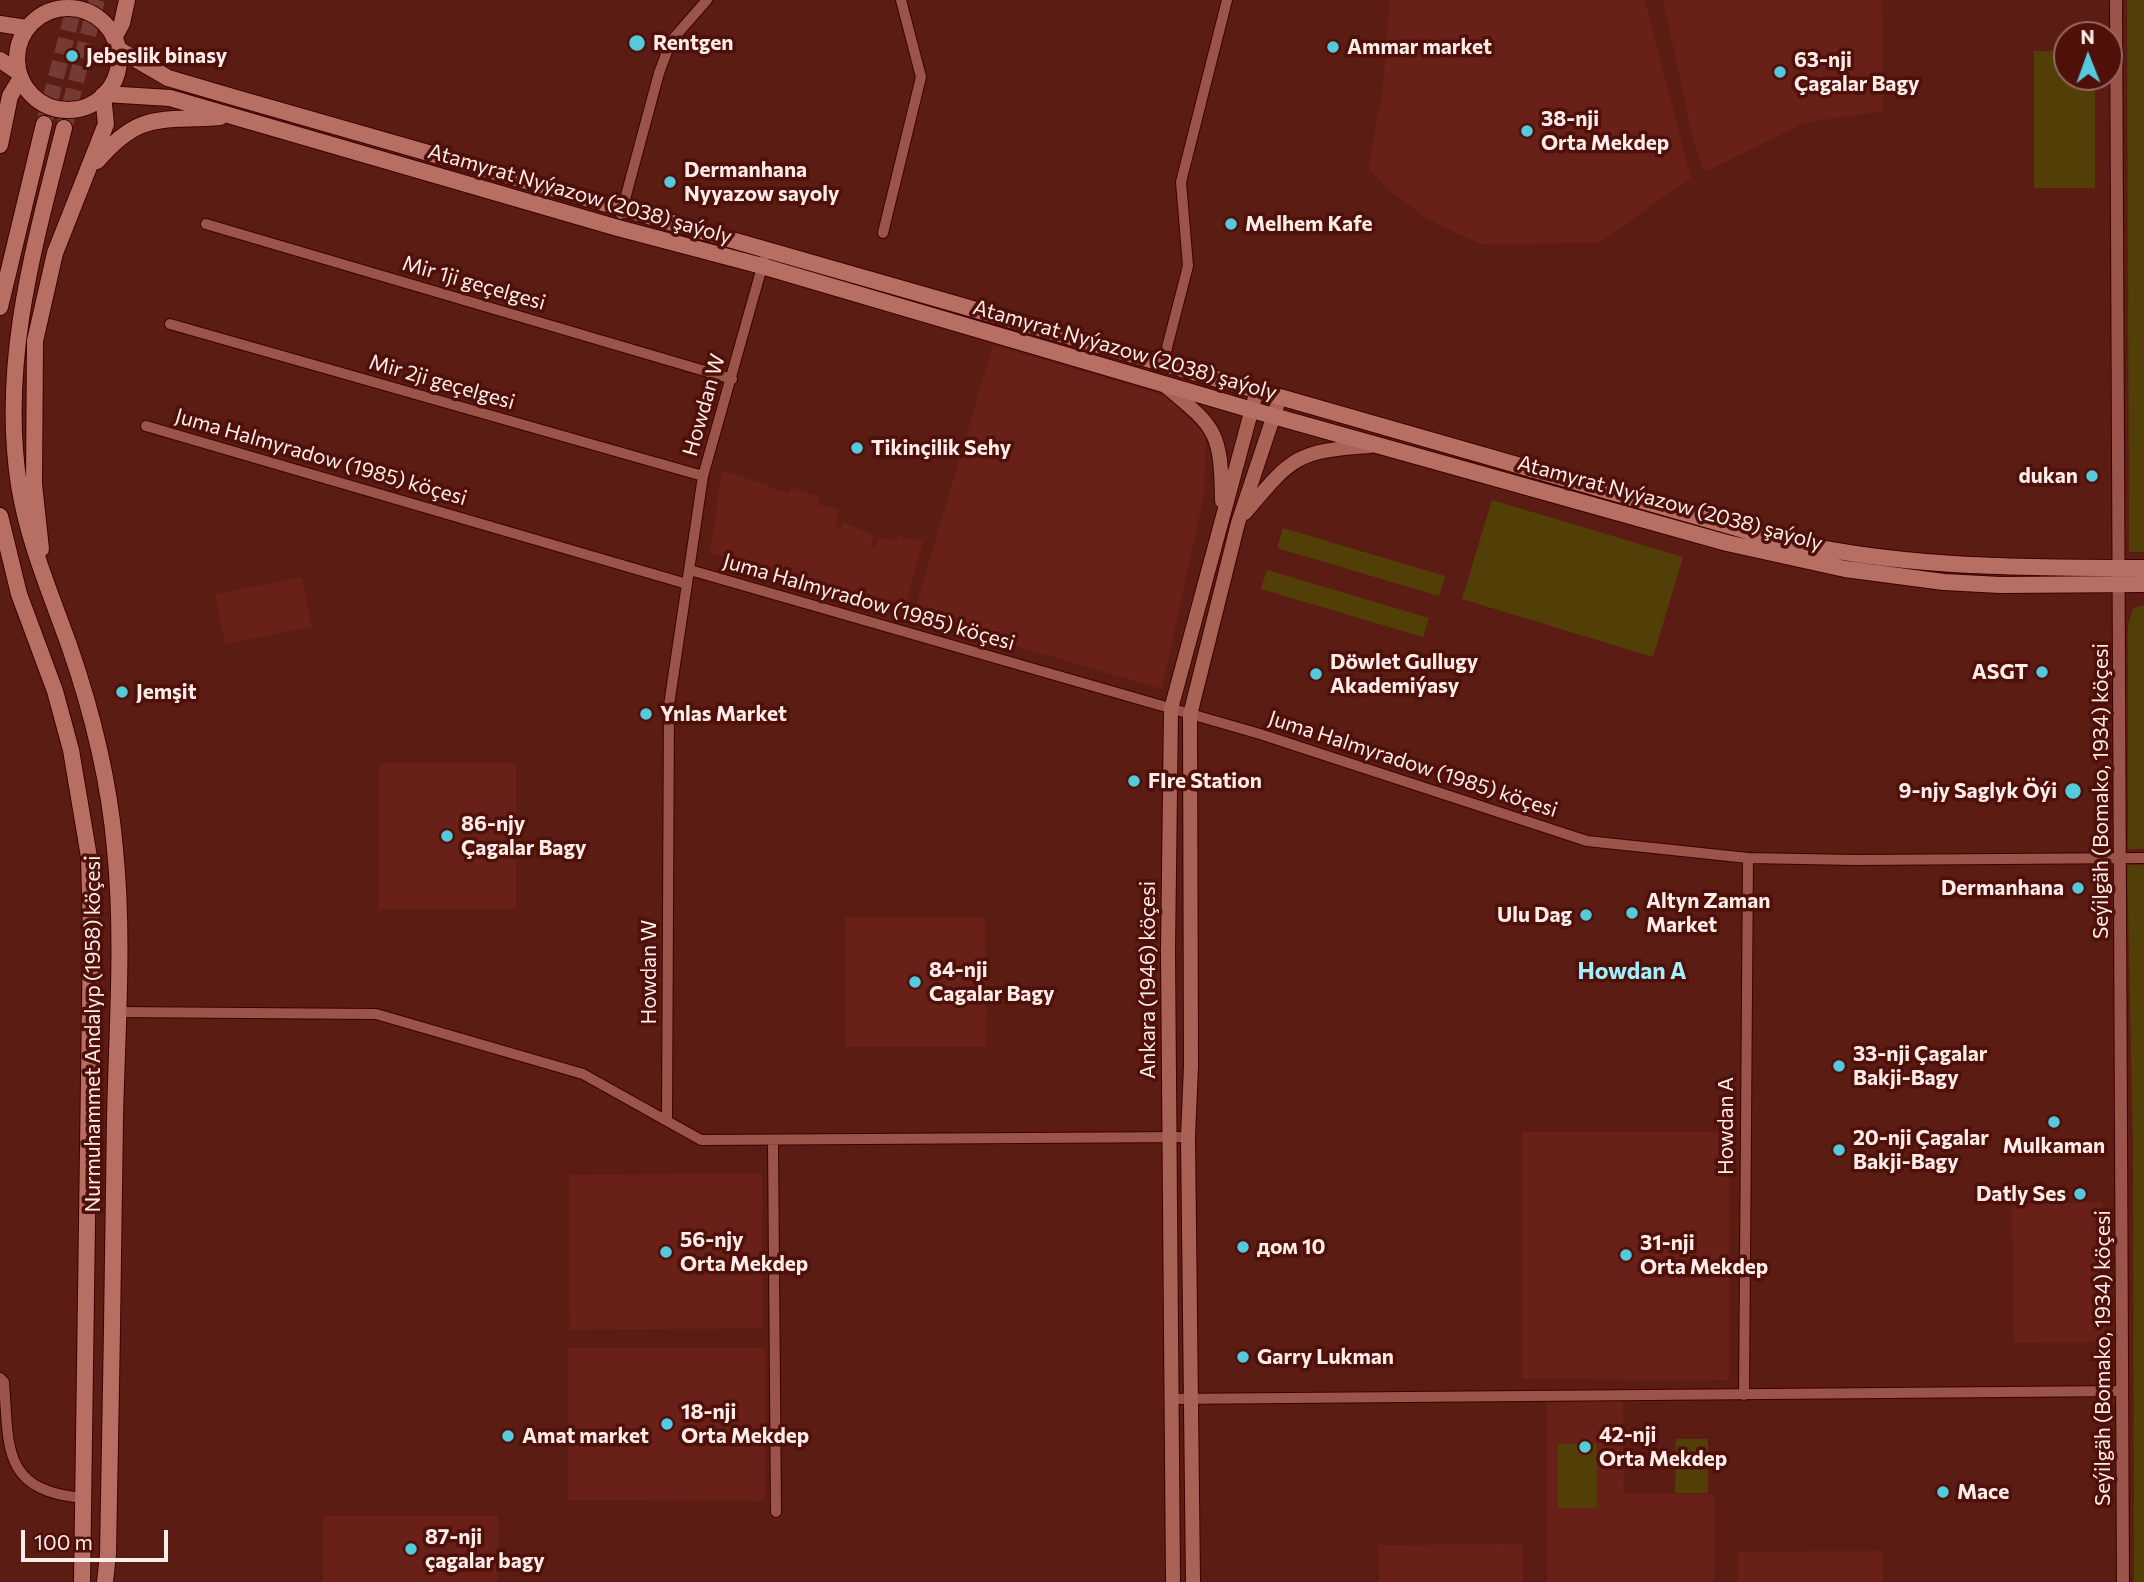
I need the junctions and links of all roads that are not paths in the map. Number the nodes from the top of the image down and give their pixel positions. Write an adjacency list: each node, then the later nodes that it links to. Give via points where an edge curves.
1 (38, 0): 8 (main road)
2 (127, 0): 9 (main road)
3 (707, 0): 19 (street, via 671,41)
4 (901, 0): 22 (street, via 921,77)
5 (1227, 0): 26 (street, via 1181,183 1188,267)
6 (2116, 0): 43 (street, Seýilgäh (Bomako, 1934) köçesi)
7 (0, 24): 8 (main road)
8 (29, 26): 9 (main road, via 58,9 80,9 99,19); 11 (main road, via 18,50)
9 (116, 44): 12 (main road, via 116,74); 19 (main road, Atamyrat Nyýazow (2038) şaýoly, via 168,78)
10 (0, 60): 11 (main road)
11 (19, 75): 12 (main road, via 35,98 57,108 82,107); 16 (main road)
12 (104, 94): 13 (main road, Atamyrat Nyýazow (2038) şaýoly, via 170,98); 18 (main road, via 106,124)
13 (228, 116): 18 (main road, via 168,117 140,124 116,138); 21 (main road, Atamyrat Nyýazow (2038) şaýoly)
14 (44, 124): 24 (main road)
15 (64, 128): 42 (main road, Nurmuhammet Andalyp (1958) köçesi, via 24,288 14,365 19,486)
16 (0, 136): 17 (main road)
17 (0, 145)
18 (90, 168): 42 (main road, via 55,253 35,341 34,484)
19 (622, 211): 21 (street); 23 (main road, Atamyrat Nyýazow (2038) şaýoly)
20 (205, 224): 27 (street, Mir 1ji geçelgesi)
21 (618, 228): 23 (main road, Atamyrat Nyýazow (2038) şaýoly)
22 (883, 233)
23 (764, 258): 26 (main road, Atamyrat Nyýazow (2038) şaýoly); 27 (street, Howdan W); 28 (main road, Atamyrat Nyýazow (2038) şaýoly)
24 (0, 307)
25 (170, 324): 35 (street, Mir 2ji geçelgesi)
26 (1163, 363): 29 (main road, Atamyrat Nyýazow (2038) şaýoly)
27 (732, 379): 35 (street, Howdan W)
28 (1159, 381): 31 (main road, Atamyrat Nyýazow (2038) şaýoly); 37 (main road, via 1211,426 1222,469)
29 (1257, 390): 30 (main road, Atamyrat Nyýazow (2038) şaýoly); 31 (main road, Ankara (1946) köçesi)
30 (1280, 397): 32 (main road, Ankara (1946) köçesi); 43 (main road, Atamyrat Nyýazow (2038) şaýoly, via 1804,546 1947,565)
31 (1252, 410): 32 (main road, Atamyrat Nyýazow (2038) şaýoly); 37 (main road, Ankara (1946) köçesi)
32 (1275, 415): 34 (main road, Atamyrat Nyýazow (2038) şaýoly); 38 (main road, Ankara (1946) köçesi)
33 (146, 426): 44 (street, Juma Halmyradow (1985) köçesi)
34 (1377, 445): 38 (main road, via 1325,449 1298,457 1284,467); 43 (main road, Atamyrat Nyýazow (2038) şaýoly, via 1812,563 1944,582 2000,585)
35 (703, 476): 41 (street, Howdan W)
36 (0, 516): 46 (main road, Nurmuhammet Andalyp (1958) köçesi)
37 (1223, 519): 47 (main road, Ankara (1946) köçesi)
38 (1238, 523): 48 (main road, Ankara (1946) köçesi)
39 (0, 551): 46 (main road)
40 (2144, 568): 43 (main road, Atamyrat Nyýazow (2038) şaýoly)
41 (690, 570): 44 (street, Howdan W); 47 (street, Juma Halmyradow (1985) köçesi)
42 (42, 573): 52 (main road, Nurmuhammet Andalyp (1958) köçesi, via 82,686 106,784 118,888)
43 (2119, 576): 45 (main road, Atamyrat Nyýazow (2038) şaýoly); 51 (street, Seýilgäh (Bomako, 1934) köçesi)
44 (687, 584): 53 (street, Howdan W, via 669,705)
45 (2142, 585)
46 (19, 594): 62 (main road, Nurmuhammet Andalyp (1958) köçesi, via 71,750 89,868)
47 (1171, 709): 48 (street, Juma Halmyradow (1985) köçesi); 54 (main road, Ankara (1946) köçesi)
48 (1190, 715): 49 (street, Juma Halmyradow (1985) köçesi, via 1587,841); 55 (main road, Ankara (1946) köçesi)
49 (1748, 858): 51 (street, Juma Halmyradow (1985) köçesi); 59 (street, Howdan A)
50 (2144, 858): 51 (street, Juma Halmyradow (1985) köçesi)
51 (2120, 859): 58 (street, Seýilgäh (Bomako, 1934) köçesi)
52 (117, 1012): 53 (street, via 376,1014 583,1074); 64 (main road, Nurmuhammet Andalyp (1958) köçesi)
53 (667, 1119): 56 (street, via 701,1140)
54 (1169, 1136): 55 (street); 56 (street); 60 (main road, Ankara (1946) köçesi)
55 (1188, 1137): 61 (main road, Ankara (1946) köçesi)
56 (773, 1142): 63 (street)
57 (1, 1378): 62 (street, via 6,1429 24,1479 39,1490)
58 (2123, 1391): 59 (street); 72 (street, Seýilgäh (Bomako, 1934) köçesi)
59 (1744, 1395): 61 (street)
60 (1170, 1399): 61 (street); 70 (main road, Ankara (1946) köçesi)
61 (1191, 1399): 71 (main road, Ankara (1946) köçesi)
62 (82, 1498): 65 (main road, Nurmuhammet Andalyp (1958) köçesi)
63 (776, 1512)
64 (108, 1554): 68 (main road, Nurmuhammet Andalyp (1958) köçesi); 69 (main road)
65 (81, 1555): 66 (main road); 67 (main road, Nurmuhammet Andalyp (1958) köçesi)
66 (71, 1582)
67 (82, 1582)
68 (105, 1582)
69 (117, 1582)
70 (1173, 1582)
71 (1193, 1582)
72 (2123, 1582)

